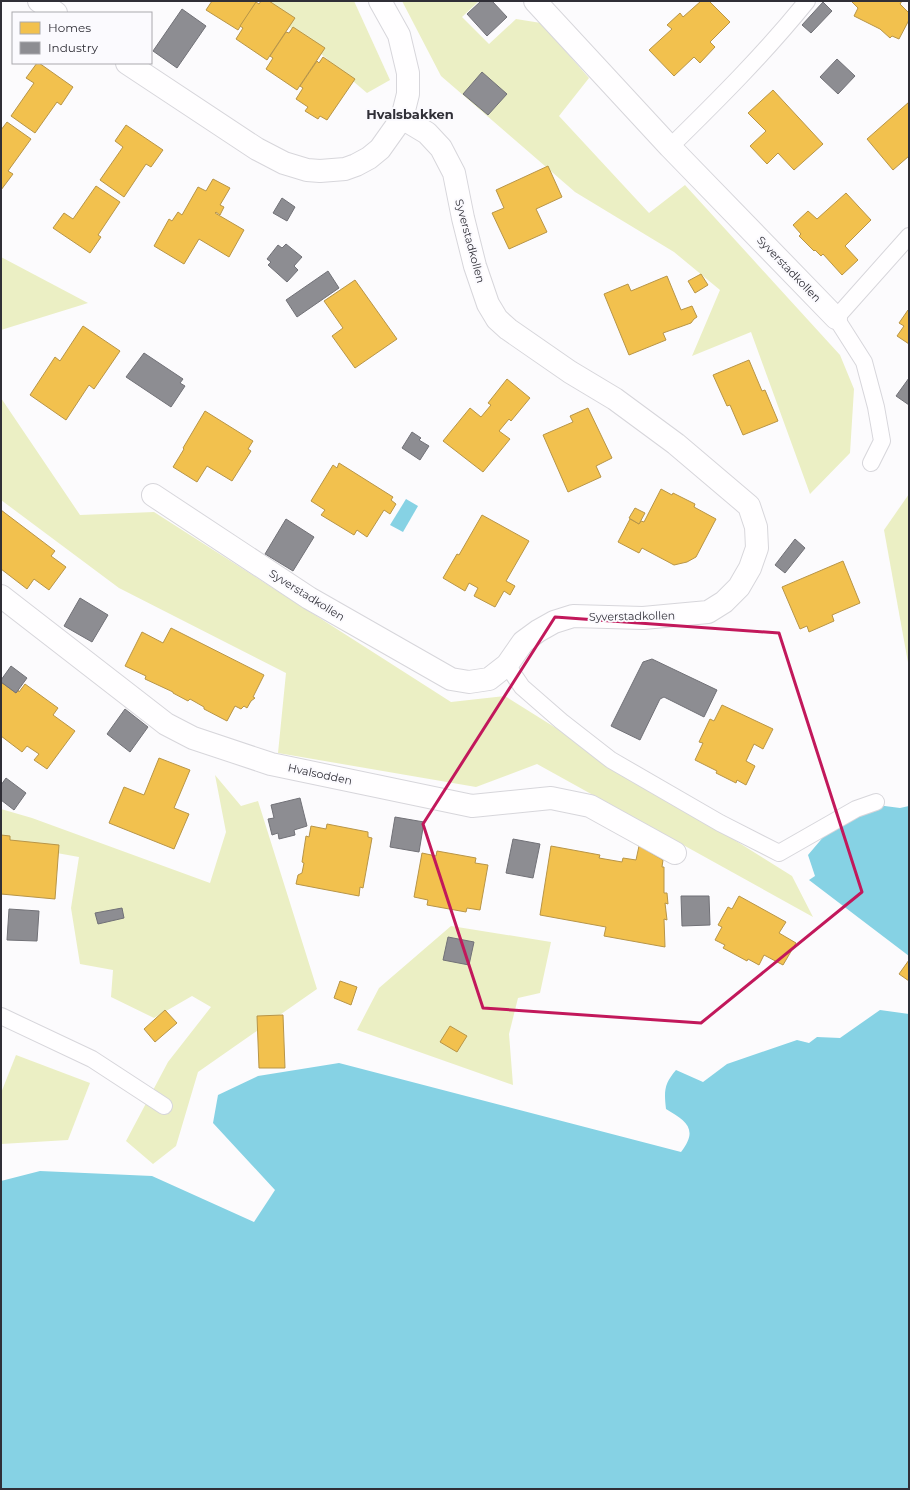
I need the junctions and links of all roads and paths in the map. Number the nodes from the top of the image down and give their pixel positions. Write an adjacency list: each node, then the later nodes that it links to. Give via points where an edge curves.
1 (38, 1): 5 (street)
2 (380, 1): 7 (street, via 399,35 405,56 408,94)
3 (535, 1): 8 (street, Syverstadkollen)
4 (807, 1): 8 (lane, via 729,90)
5 (54, 12)
6 (129, 64): 7 (street, via 257,149 284,163 307,170 345,169 362,162 380,150)
7 (402, 118): 14 (street, Syverstadkollen, via 427,133 442,148 454,173 475,266 488,304 497,319 676,444 749,506 756,527 757,548 750,568 739,587 724,602 708,612 643,618 574,616 538,630 523,642)
8 (670, 147): 10 (street, Syverstadkollen)
9 (909, 236): 10 (lane)
10 (836, 318): 11 (lane, via 864,362 876,407 882,441)
11 (871, 463)
12 (153, 495): 14 (street, Syverstadkollen, via 309,598 451,679 469,682 490,679)
13 (1, 596): 16 (street, Hvalsodden, via 166,724 193,738 271,764 472,806 551,798 590,806)
14 (507, 665): 15 (lane, via 522,687 611,760 720,823 779,853 856,809)
15 (876, 802)
16 (675, 853)
17 (1, 1016): 18 (lane, via 92,1059)
18 (164, 1106)

